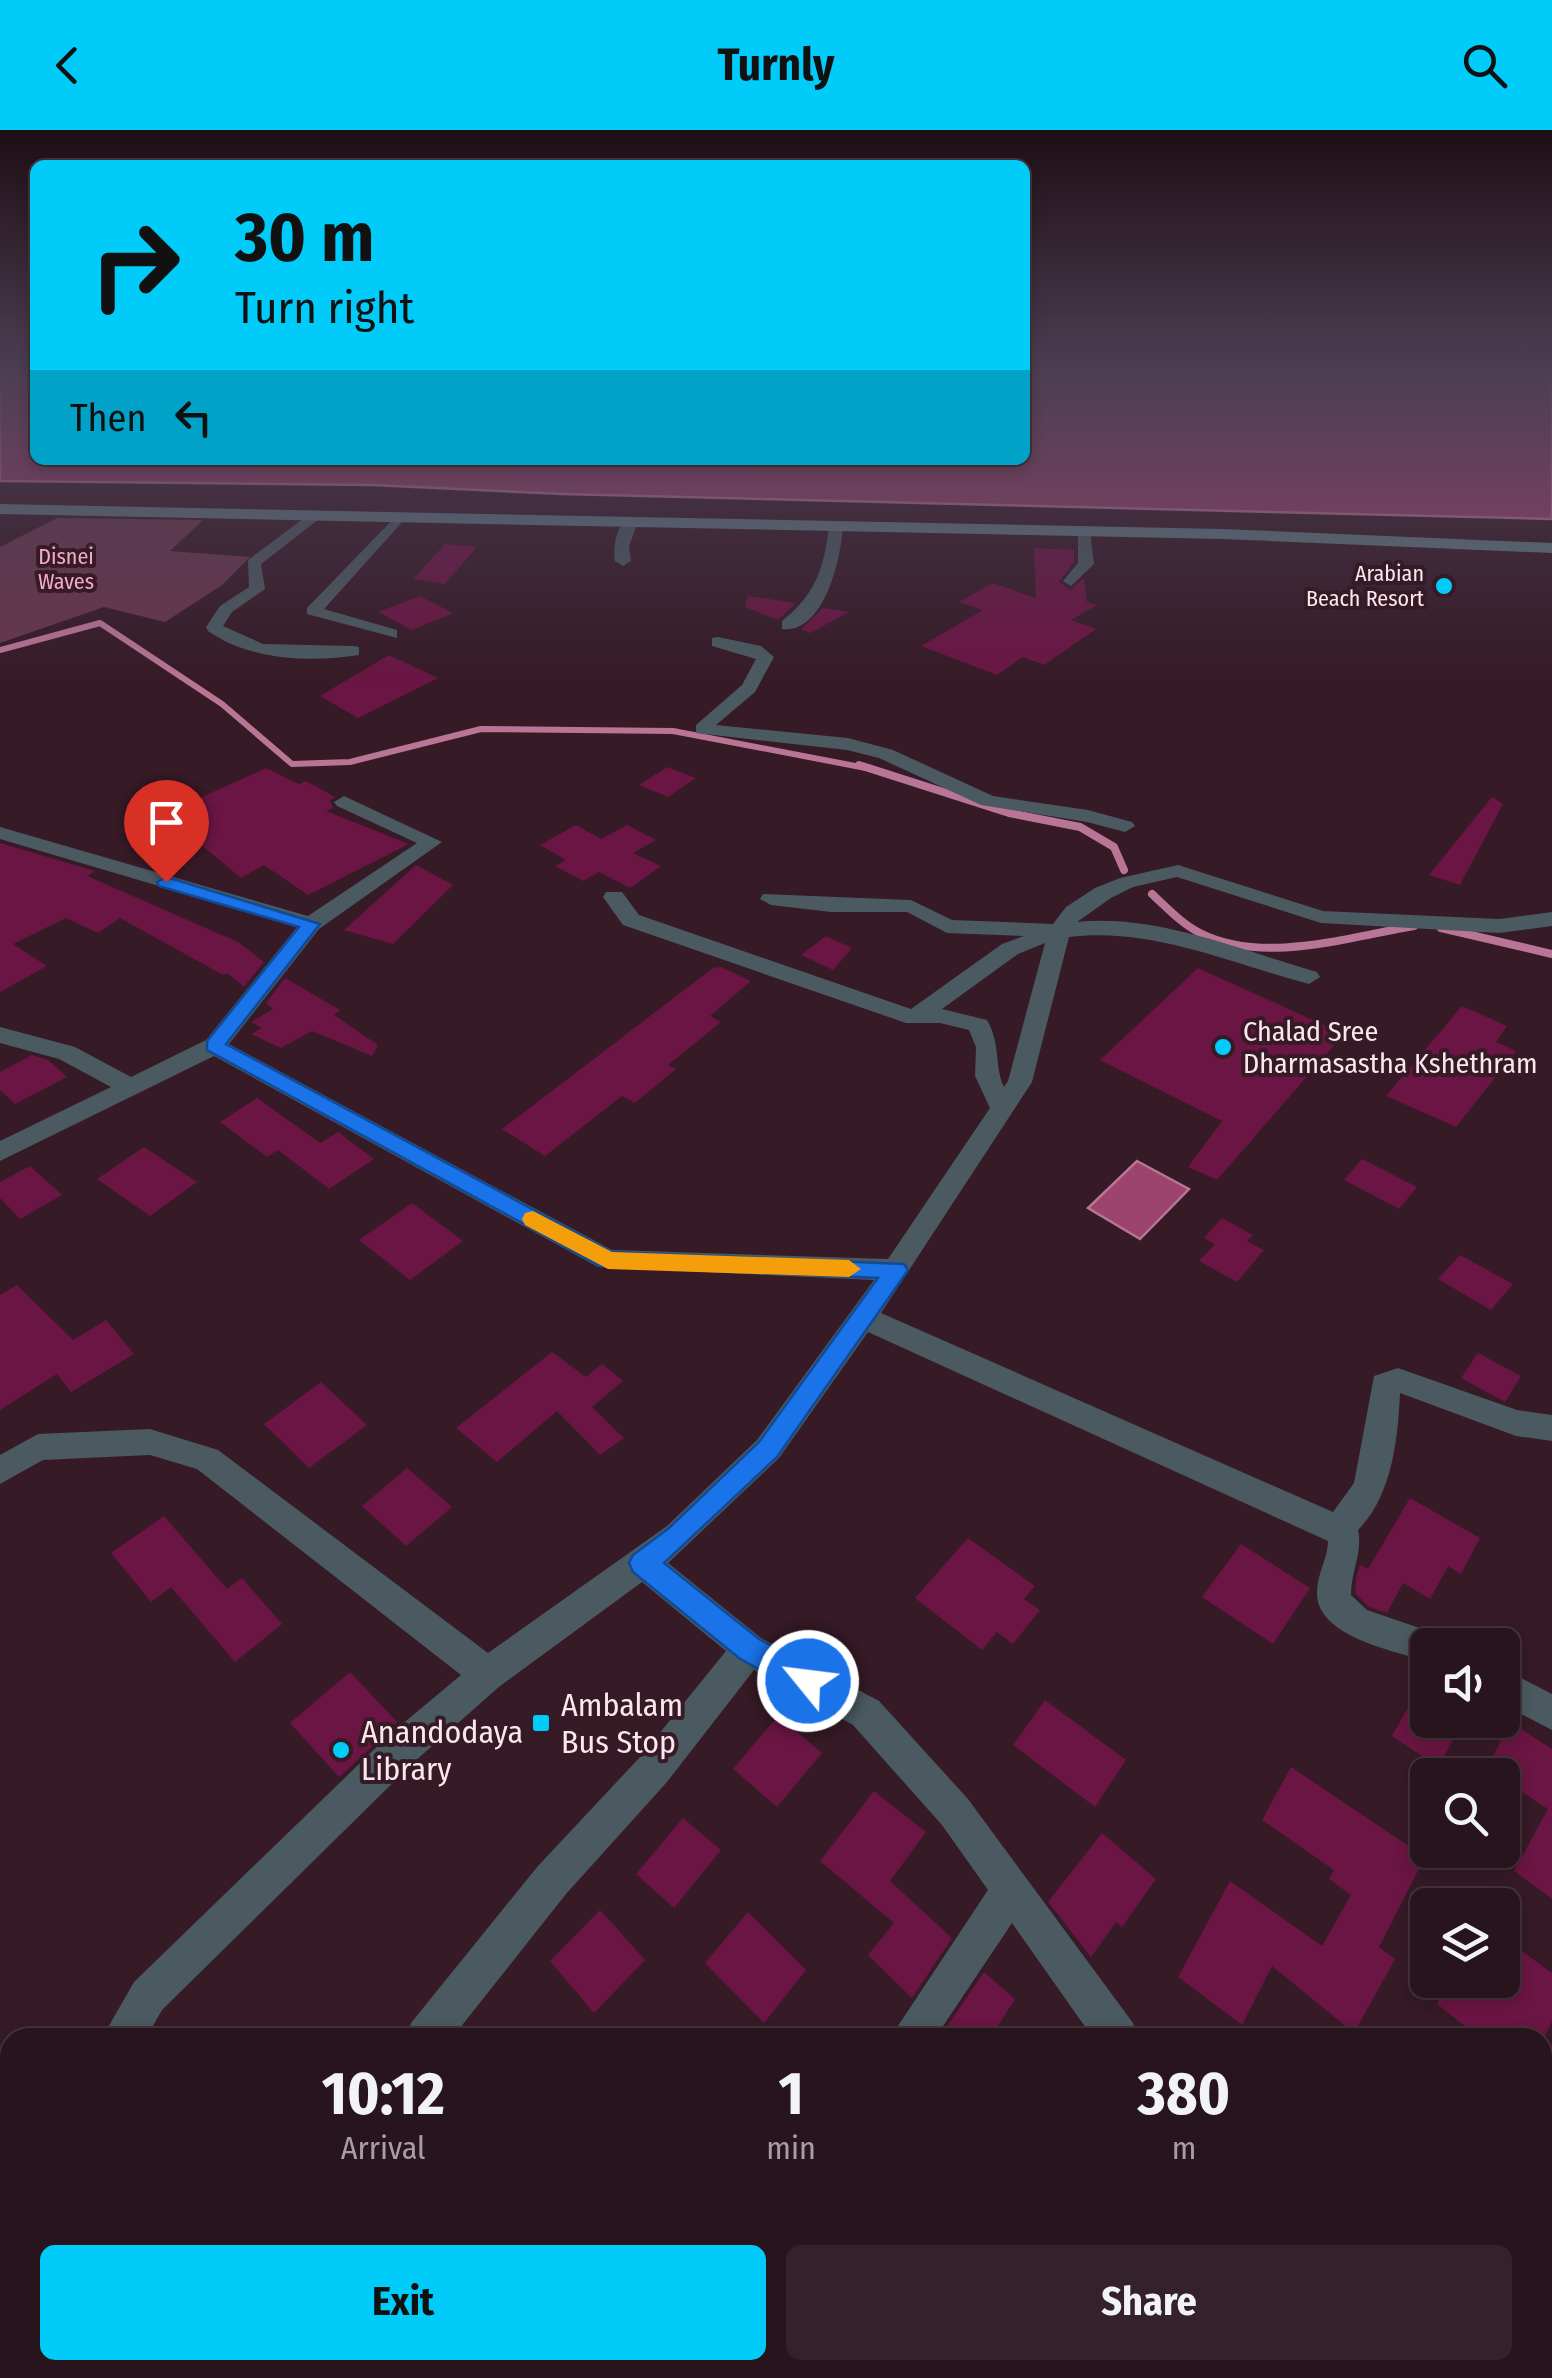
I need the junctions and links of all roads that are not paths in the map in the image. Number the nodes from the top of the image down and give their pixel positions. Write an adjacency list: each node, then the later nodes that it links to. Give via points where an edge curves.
1 (0, 509): 2 (main road)
2 (316, 516): 3 (main road); 13 (street, via 253,562 257,589 226,609 214,627 258,650)
3 (399, 518): 4 (main road); 11 (street, via 312,611)
4 (631, 522): 5 (main road); 8 (street)
5 (836, 526): 6 (main road); 10 (street, via 822,594)
6 (1083, 531): 7 (main road); 9 (street, via 1086,564)
7 (1552, 548)
8 (622, 561)
9 (1070, 580)
10 (788, 626)
11 (391, 634)
12 (718, 642): 15 (street, via 755,650 765,657 764,668 702,729 848,744 886,754 988,801)
13 (354, 651)
14 (344, 802): 20 (street, via 432,842)
15 (1124, 826)
16 (0, 833): 20 (street)
17 (614, 896): 23 (street, via 630,920)
18 (771, 899): 21 (street, via 911,906 947,926)
19 (1552, 919): 21 (street, via 1498,926 1321,917 1178,871 1103,893)
20 (311, 924): 25 (street)
21 (1059, 930): 22 (street, via 1144,930); 23 (street, via 1010,949); 27 (street, via 1020,1082)
22 (1309, 977)
23 (914, 1018): 27 (street, via 979,1025 988,1047 988,1076)
24 (0, 1035): 26 (street, via 67,1053)
25 (214, 1046): 26 (street); 29 (street, via 608,1260)
26 (130, 1088): 28 (street)
27 (1003, 1108): 29 (street)
28 (0, 1152)
29 (896, 1270): 30 (street)
30 (860, 1316): 33 (street); 34 (street, via 768,1450)
31 (1552, 1428): 33 (street, via 1516,1423 1398,1380 1385,1385 1366,1495)
32 (0, 1471): 37 (street, via 38,1447 150,1442 207,1459)
33 (1336, 1530): 35 (street, via 1343,1532 1344,1547 1334,1601 1356,1622)
34 (643, 1563): 36 (street); 37 (street)
35 (1410, 1640)
36 (749, 1649): 40 (street, via 866,1713 955,1812); 42 (street)
37 (488, 1674): 41 (street, via 401,1749 148,1996)
38 (1520, 1695): 39 (street)
39 (1552, 1714)
40 (1012, 1889): 43 (street); 44 (street)
41 (128, 2028)
42 (434, 2028)
43 (917, 2028)
44 (1111, 2028)

